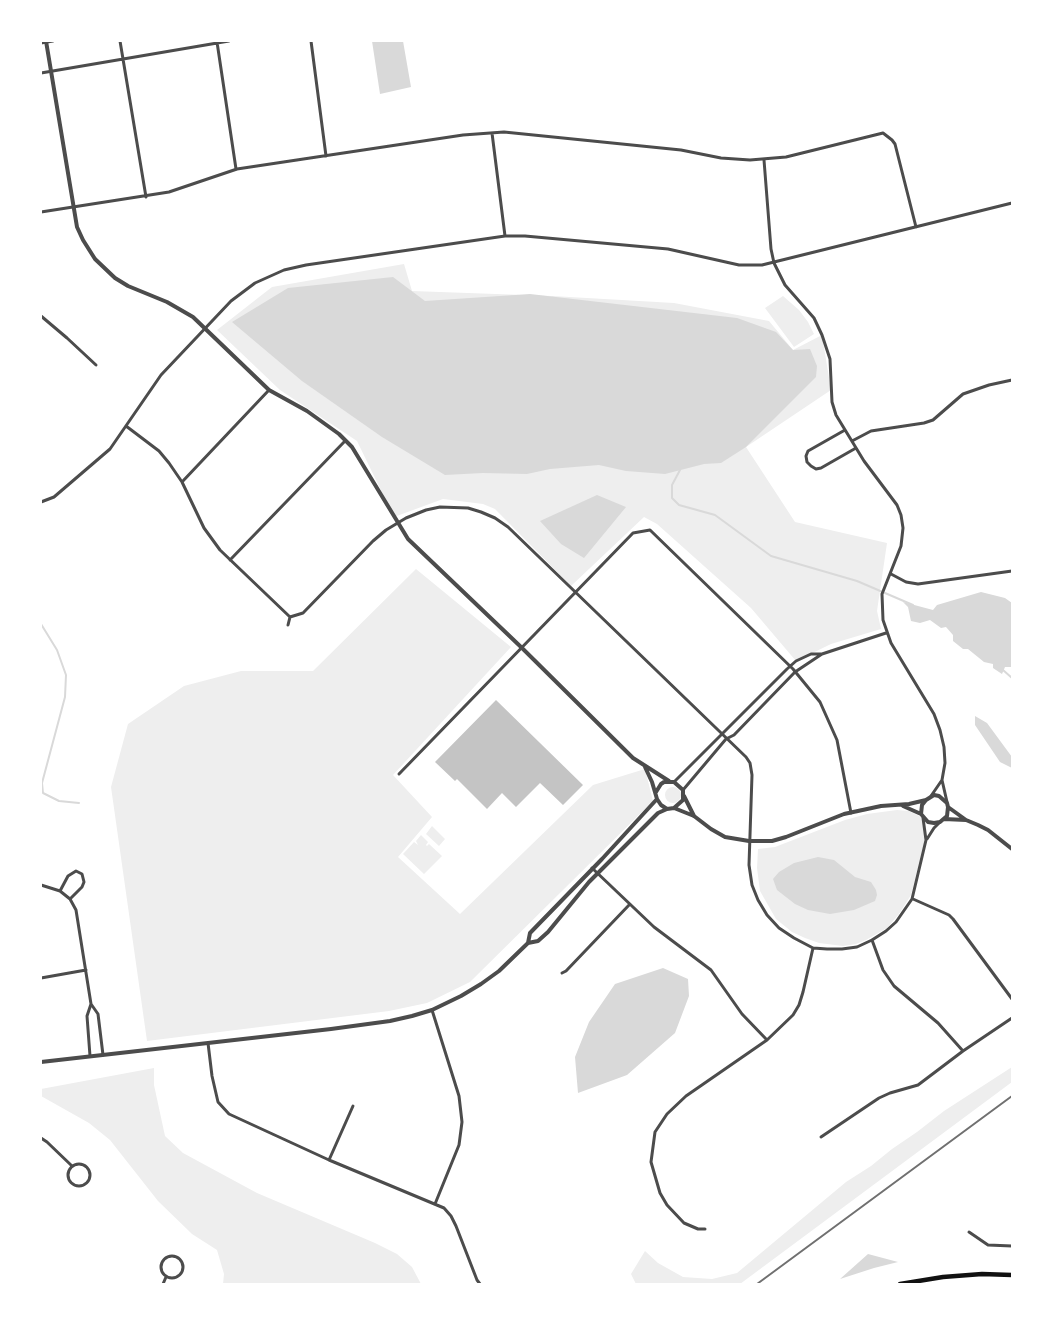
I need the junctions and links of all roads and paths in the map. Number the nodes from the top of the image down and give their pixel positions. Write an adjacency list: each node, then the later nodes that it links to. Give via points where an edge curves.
1 (53, 41): 5 (street)
2 (120, 41): 8 (street)
3 (229, 41): 6 (street)
4 (311, 41): 12 (street)
5 (46, 42): 7 (street); 9 (street)
6 (217, 42): 8 (street); 14 (street)
7 (41, 43)
8 (123, 58): 9 (street); 15 (street)
9 (51, 71): 10 (street); 17 (street)
10 (41, 73)
11 (492, 133): 12 (street); 13 (street); 20 (street)
12 (326, 156): 14 (street)
13 (764, 160): 19 (street, via 878,133 887,135 895,144); 21 (street)
14 (236, 170): 15 (street)
15 (146, 197): 17 (street)
16 (1012, 203): 19 (street)
17 (73, 207): 18 (street); 23 (street, via 83,240 104,268 128,286 180,308)
18 (41, 212)
19 (916, 227): 21 (street)
20 (505, 236): 21 (street, via 668,249 739,265); 23 (street, via 284,270 243,291)
21 (774, 263): 28 (street, via 785,285 814,318 822,335 830,359 832,402)
22 (41, 316): 24 (street)
23 (205, 329): 26 (street); 27 (street, via 161,375)
24 (96, 365)
25 (1012, 380): 30 (street, via 963,394 934,420 871,431)
26 (270, 390): 29 (street, via 307,411); 32 (street)
27 (126, 426): 32 (street, via 159,450); 33 (street, via 103,456 54,497)
28 (845, 430): 30 (street); 31 (street, via 808,450 807,462 816,469 821,468)
29 (345, 441): 34 (street, via 352,447); 35 (street)
30 (852, 441): 31 (street)
31 (856, 448): 37 (street, via 901,515 901,546)
32 (182, 482): 35 (street, via 204,528)
33 (41, 502)
34 (397, 523): 38 (street, via 440,507 481,512 508,527); 39 (street, via 373,541 303,613); 42 (street, via 436,568)
35 (230, 560): 39 (street)
36 (1012, 571): 37 (street, via 918,584)
37 (890, 574): 41 (street, via 882,599)
38 (577, 592): 42 (street); 44 (street, via 633,533 650,530); 45 (street)
39 (290, 618): 40 (street)
40 (288, 625)
41 (886, 633): 43 (street); 49 (street, via 934,714 944,747)
42 (521, 647): 47 (street); 48 (street)
43 (822, 654): 44 (street); 44 (street, via 811,654)
44 (793, 669): 45 (street); 46 (street); 62 (street, via 820,702 837,740)
45 (722, 735): 46 (street); 51 (street)
46 (726, 739): 52 (street); 68 (street, via 746,757 751,769)
47 (643, 765): 50 (street); 53 (street)
48 (399, 774)
49 (942, 780): 55 (street); 59 (street)
50 (669, 781): 51 (street); 53 (street, via 661,784)
51 (674, 782): 52 (street)
52 (683, 790): 54 (street)
53 (656, 792): 56 (street)
54 (684, 796): 60 (street); 63 (street)
55 (930, 797): 57 (street); 59 (street, via 939,796)
56 (657, 799): 61 (street); 70 (street)
57 (926, 800): 58 (street); 64 (street, via 922,805)
58 (901, 805): 62 (street); 64 (street)
59 (947, 805): 65 (street); 66 (street, via 948,812)
60 (674, 808): 61 (street); 63 (street)
61 (667, 809): 71 (street, via 650,820)
62 (852, 813): 68 (street, via 772,841)
63 (694, 816): 68 (street, via 725,837)
64 (922, 816): 66 (street, via 928,822); 67 (street)
65 (966, 820): 66 (street); 69 (street, via 988,830)
66 (942, 821): 67 (street)
67 (926, 840): 75 (street)
68 (749, 841): 79 (street, via 752,885 758,900 779,928)
69 (1012, 849)
70 (592, 868): 71 (street); 78 (street, via 530,933)
71 (598, 874): 76 (street); 78 (street, via 548,932 538,941)
72 (41, 885): 73 (street)
73 (60, 891): 74 (street); 74 (street, via 68,876 76,871 82,874 82,887)
74 (70, 898): 80 (street, via 76,910)
75 (912, 899): 77 (street, via 896,922); 83 (street, via 949,915)
76 (630, 904): 81 (street); 87 (street, via 654,927 711,970 742,1014)
77 (872, 940): 79 (street, via 842,950); 89 (street, via 883,970 894,986 938,1023)
78 (528, 943): 85 (street, via 481,984)
79 (813, 948): 87 (street, via 798,1006)
80 (86, 970): 82 (street); 84 (street)
81 (562, 973)
82 (41, 978)
83 (1012, 998)
84 (91, 1004): 90 (street, via 98,1014); 91 (street, via 87,1016)
85 (432, 1010): 88 (street, via 390,1021); 98 (street, via 458,1096 462,1122 459,1145)
86 (1012, 1018): 89 (street)
87 (767, 1040): 99 (street, via 686,1096 654,1132 651,1162 660,1194 684,1223 698,1230)
88 (208, 1043): 90 (street); 96 (street, via 218,1102 229,1114)
89 (963, 1051): 94 (street, via 918,1085 879,1098)
90 (102, 1054): 91 (street)
91 (90, 1056): 92 (street)
92 (41, 1062)
93 (353, 1106): 96 (street)
94 (821, 1137)
95 (41, 1138): 97 (street)
96 (330, 1160): 98 (street)
97 (72, 1166): 97 (street, via 67,1174 70,1183 77,1187 86,1185 90,1179 87,1167)
98 (435, 1204): 105 (street, via 451,1216)
99 (705, 1229)
100 (969, 1232): 101 (street, via 988,1245)
101 (1012, 1246)
102 (1012, 1274): 106 (main road, via 943,1277)
103 (166, 1277): 103 (street, via 176,1278 180,1274 183,1265 178,1258 169,1256 162,1261 162,1272); 104 (street)
104 (163, 1284)
105 (480, 1284)
106 (900, 1284)

